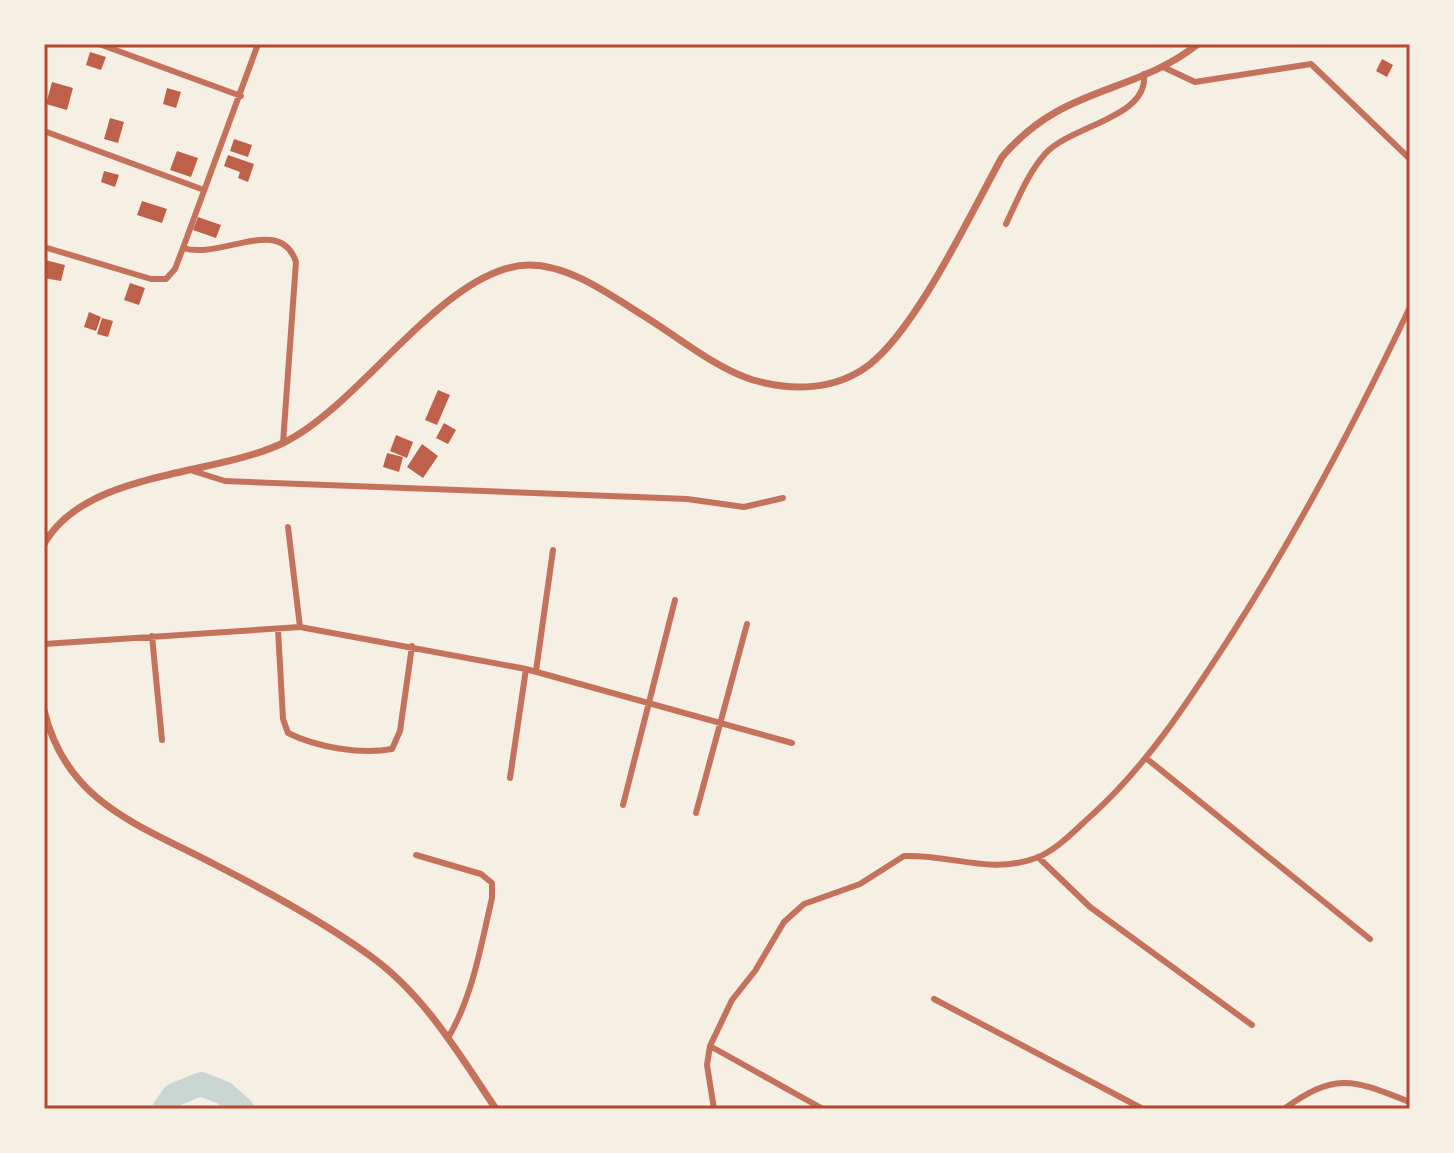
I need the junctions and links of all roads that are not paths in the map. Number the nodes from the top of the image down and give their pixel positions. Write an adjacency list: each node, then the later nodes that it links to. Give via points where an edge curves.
1 (99, 44): 6 (street)
2 (258, 44): 6 (street)
3 (1198, 44): 4 (street)
4 (1163, 67): 5 (street); 8 (street, via 1195,82 1311,64)
5 (1144, 74): 10 (street, via 1145,84 1133,105 1069,136 1045,154); 14 (street, via 1066,105 1022,134 1002,157 910,316 885,350 846,378 800,388 750,379 576,277 529,265 480,278 462,291 316,423)
6 (241, 96): 9 (street)
7 (44, 131): 9 (street)
8 (1410, 159)
9 (204, 190): 12 (street)
10 (1006, 224)
11 (44, 247): 12 (street, via 151,279 166,279)
12 (183, 248): 14 (street, via 208,252 264,238 291,247 296,262)
13 (1410, 307): 34 (street, via 1304,518 1192,696)
14 (283, 443): 15 (street)
15 (193, 471): 16 (street, via 225,481 687,499 744,507); 18 (street, via 102,494 66,516)
16 (783, 498)
17 (288, 527): 22 (street)
18 (44, 541)
19 (553, 550): 28 (street)
20 (675, 600): 29 (street)
21 (747, 624): 31 (street)
22 (300, 627): 23 (street); 26 (street)
23 (278, 629): 24 (street); 26 (street, via 288,733 376,752 392,749 400,731)
24 (152, 636): 25 (street); 32 (street)
25 (44, 644)
26 (412, 646): 27 (street)
27 (526, 669): 28 (street); 35 (street)
28 (536, 671): 29 (street)
29 (648, 702): 31 (street); 36 (street)
30 (44, 710): 43 (street, via 62,759 107,808 371,956 418,1000)
31 (720, 723): 33 (street); 37 (street)
32 (162, 740)
33 (792, 743)
34 (1146, 758): 39 (street, via 1069,836); 40 (street)
35 (510, 778)
36 (623, 805)
37 (696, 813)
38 (416, 855): 43 (street, via 481,874 492,883 470,991)
39 (1038, 857): 42 (street, via 1090,907); 44 (street, via 1007,866 973,866 904,856 860,884 793,910 732,1000)
40 (1370, 939)
41 (934, 999): 49 (street)
42 (1252, 1025)
43 (448, 1038): 46 (street)
44 (710, 1046): 47 (street, via 707,1065); 48 (street)
45 (1410, 1102): 50 (street, via 1365,1085 1334,1081)
46 (496, 1109)
47 (714, 1109)
48 (823, 1109)
49 (1143, 1109)
50 (1284, 1109)

